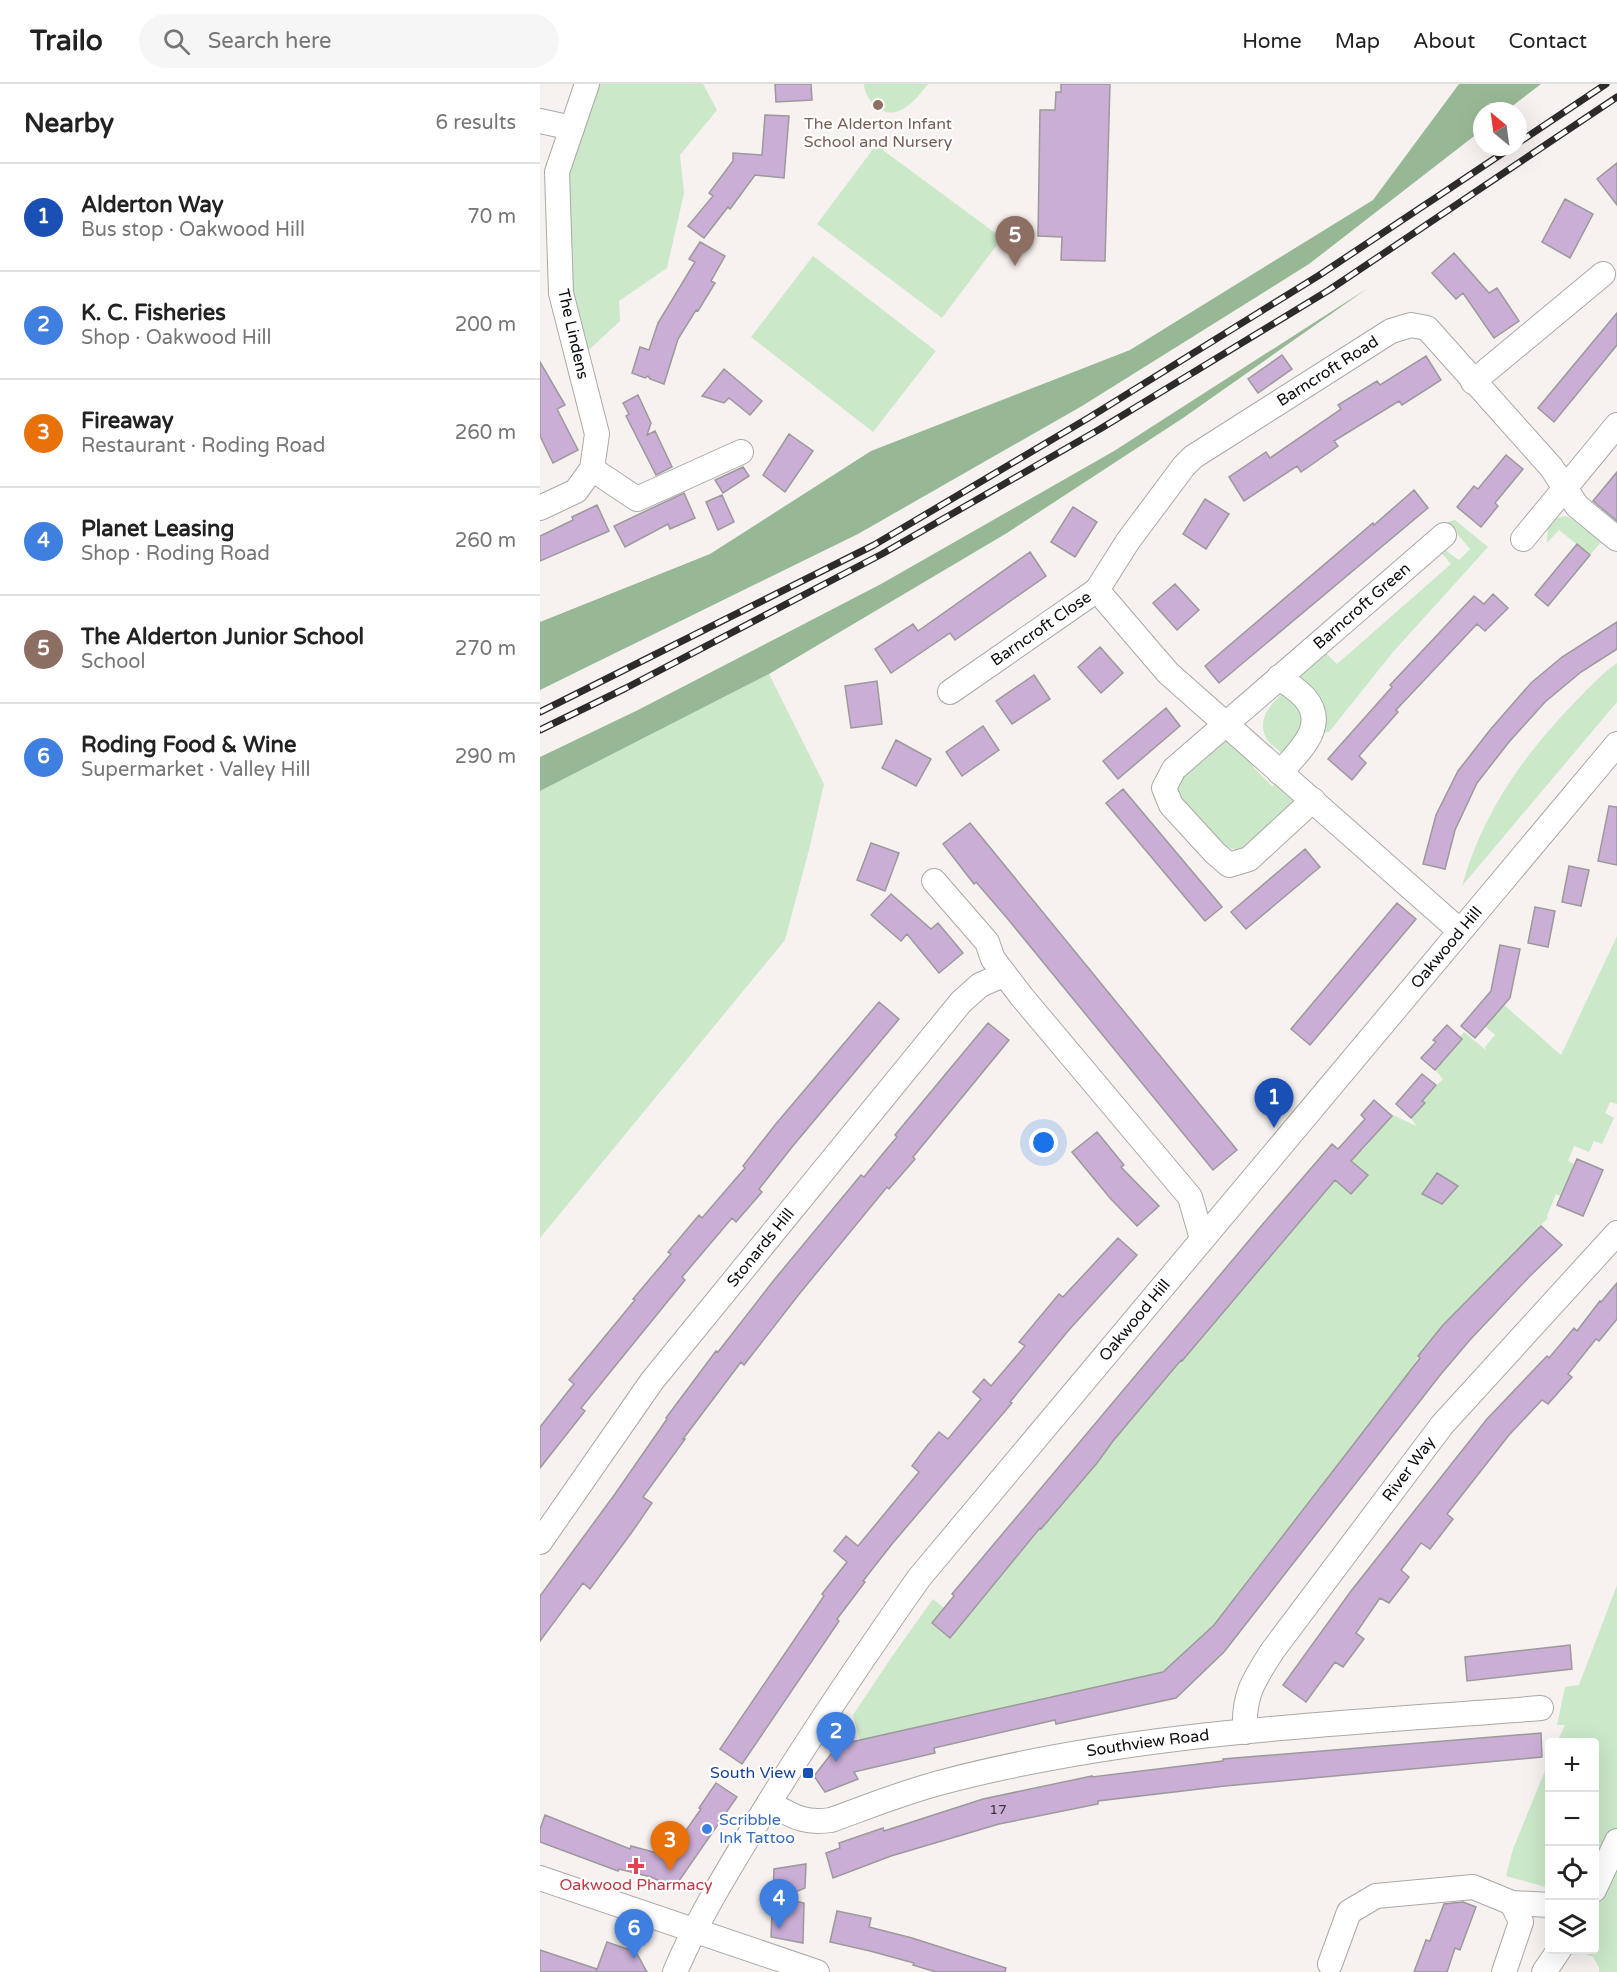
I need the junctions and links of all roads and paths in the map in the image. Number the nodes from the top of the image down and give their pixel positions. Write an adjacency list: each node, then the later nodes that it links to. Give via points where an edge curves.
1 (587, 84): 3 (street, The Lindens)
2 (540, 121): 3 (street)
3 (572, 128): 8 (street, The Lindens, via 557,172 561,293 597,434)
4 (1603, 274): 5 (street)
5 (1473, 382): 9 (street, Barncroft Road, via 1551,467); 14 (street, Barncroft Road, via 1427,328 1411,325 1391,331 1193,457 1128,541)
6 (1617, 424): 9 (street)
7 (741, 452): 8 (street, via 637,499)
8 (592, 470): 10 (street, via 576,491)
9 (1565, 489): 12 (street); 13 (street, Barncroft Road, via 1577,506)
10 (540, 508)
11 (1444, 536): 15 (street, Barncroft Green)
12 (1523, 539)
13 (1617, 539)
14 (1097, 590): 16 (street, Barncroft Close); 17 (street, Barncroft Close, via 1168,673)
15 (1279, 677): 17 (street, Barncroft Green); 19 (street, via 1304,696 1315,723 1310,738)
16 (950, 692)
17 (1227, 724): 19 (street, Barncroft Close); 20 (street, via 1174,769 1164,788 1171,805 1215,853 1229,865 1249,859)
18 (1617, 744): 22 (street, Oakwood Hill)
19 (1280, 773): 20 (street, Barncroft Close)
20 (1313, 800): 22 (street, Barncroft Close)
21 (934, 881): 23 (street, via 987,942)
22 (1460, 931): 25 (street, Oakwood Hill)
23 (1003, 975): 25 (street, via 1190,1197); 26 (street, Stonards Hill, via 980,985 953,1011 652,1381)
24 (1617, 1233): 28 (street, River Way, via 1442,1425 1273,1650 1247,1696)
25 (1202, 1239): 29 (street, Oakwood Hill, via 919,1578 850,1676)
26 (540, 1542)
27 (1541, 1708): 28 (street, Southview Road)
28 (1245, 1732): 29 (street, Southview Road, via 1153,1741 1040,1760 938,1783 831,1820 801,1820)
29 (769, 1803): 35 (street, Oakwood Hill)
30 (1617, 1841): 32 (street)
31 (540, 1878): 35 (street)
32 (1599, 1879)
33 (1512, 1902): 34 (street); 37 (street, via 1473,1887 1376,1896 1349,1912); 40 (street, via 1521,1922)
34 (1545, 1905)
35 (695, 1931): 38 (street, Oakwood Hill); 39 (street)
36 (1555, 1954): 41 (street)
37 (1330, 1964)
38 (675, 1972)
39 (817, 1972)
40 (1504, 1972)
41 (1544, 1972)

